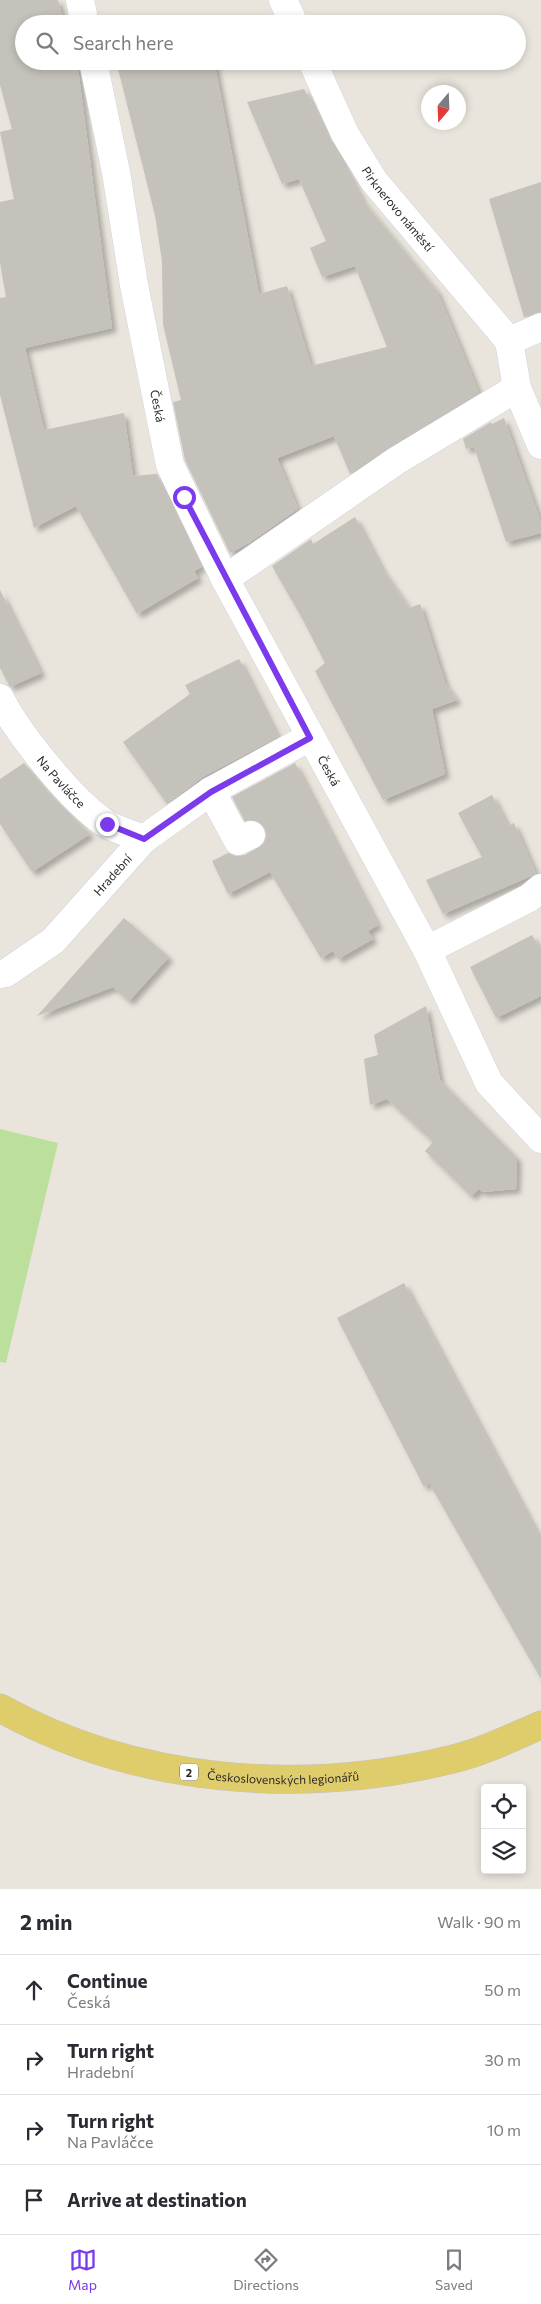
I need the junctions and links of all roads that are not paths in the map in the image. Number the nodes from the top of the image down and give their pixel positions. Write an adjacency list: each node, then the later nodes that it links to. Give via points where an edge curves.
1 (80, 0): 3 (street)
2 (283, 0): 4 (street)
3 (83, 15)
4 (290, 15)
5 (95, 70): 11 (street, Česká, via 170,465)
6 (316, 70): 8 (street, Pirknerovo náměstí, via 345,134 374,181)
7 (541, 327): 8 (street)
8 (509, 342): 9 (street)
9 (517, 388): 10 (street); 11 (street, via 396,461)
10 (541, 445)
11 (225, 579): 13 (street, Česká)
12 (0, 698): 16 (street, Na Pavláčce, via 9,716 79,802 107,824)
13 (310, 738): 14 (street, Hradební); 18 (street, Česká)
14 (211, 792): 15 (street, via 238,841); 16 (street, Hradební)
15 (251, 835)
16 (144, 839): 19 (street, Hradební, via 53,941)
17 (541, 888): 18 (street, via 529,898)
18 (427, 950): 20 (street, Česká, via 490,1083)
19 (0, 974)
20 (541, 1138)
21 (0, 1708): 22 (main road, Československých legionářů / 2, via 56,1736 107,1755 178,1771 244,1778 320,1778 388,1772 454,1759)
22 (541, 1725)

